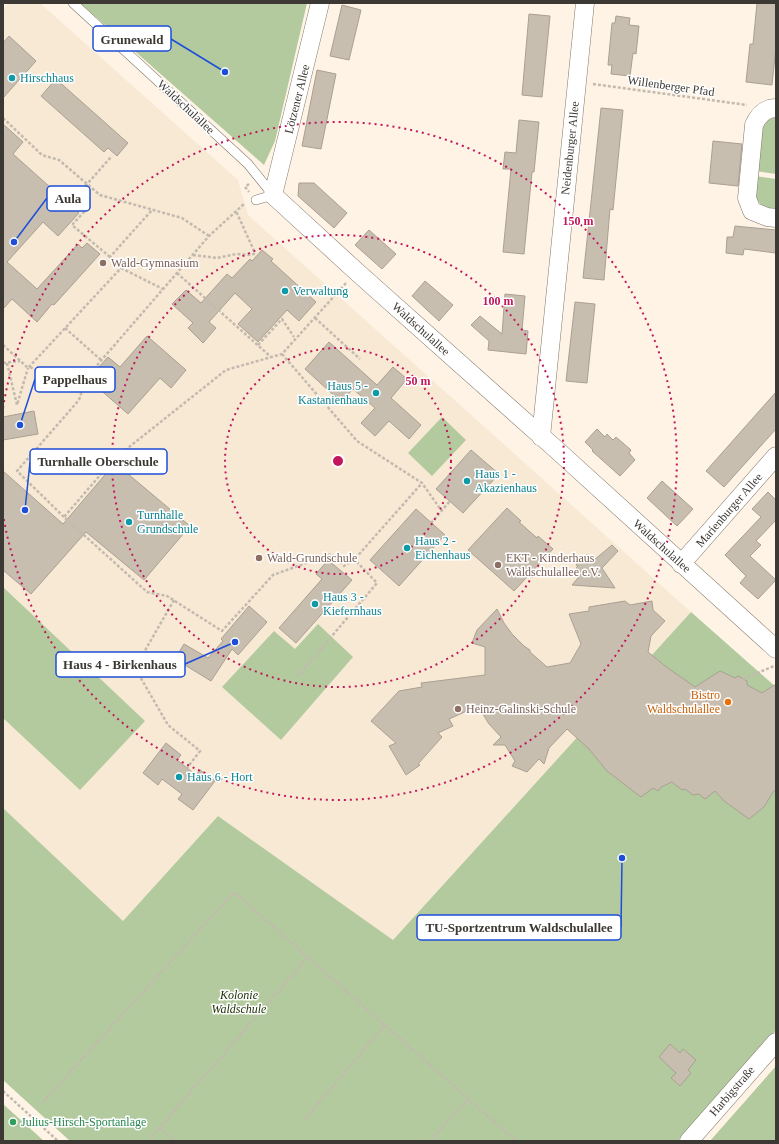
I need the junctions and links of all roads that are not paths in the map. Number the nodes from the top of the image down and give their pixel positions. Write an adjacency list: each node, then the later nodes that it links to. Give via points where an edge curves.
1 (72, 3): 5 (lane, Waldschulallee, via 248,164)
2 (320, 3): 5 (street, Lötzener Allee)
3 (585, 3): 7 (street, Neidenburger Allee)
4 (776, 108): 6 (street, via 759,114 754,125 747,198 752,210)
5 (265, 197): 7 (street, Waldschulallee, via 352,276)
6 (776, 218)
7 (541, 437): 9 (street, Waldschulallee)
8 (776, 456): 9 (street, Marienburger Allee)
9 (681, 564): 10 (street, Waldschulallee)
10 (776, 649)
11 (776, 1042): 12 (street, Harbigstraße)
12 (691, 1133)

